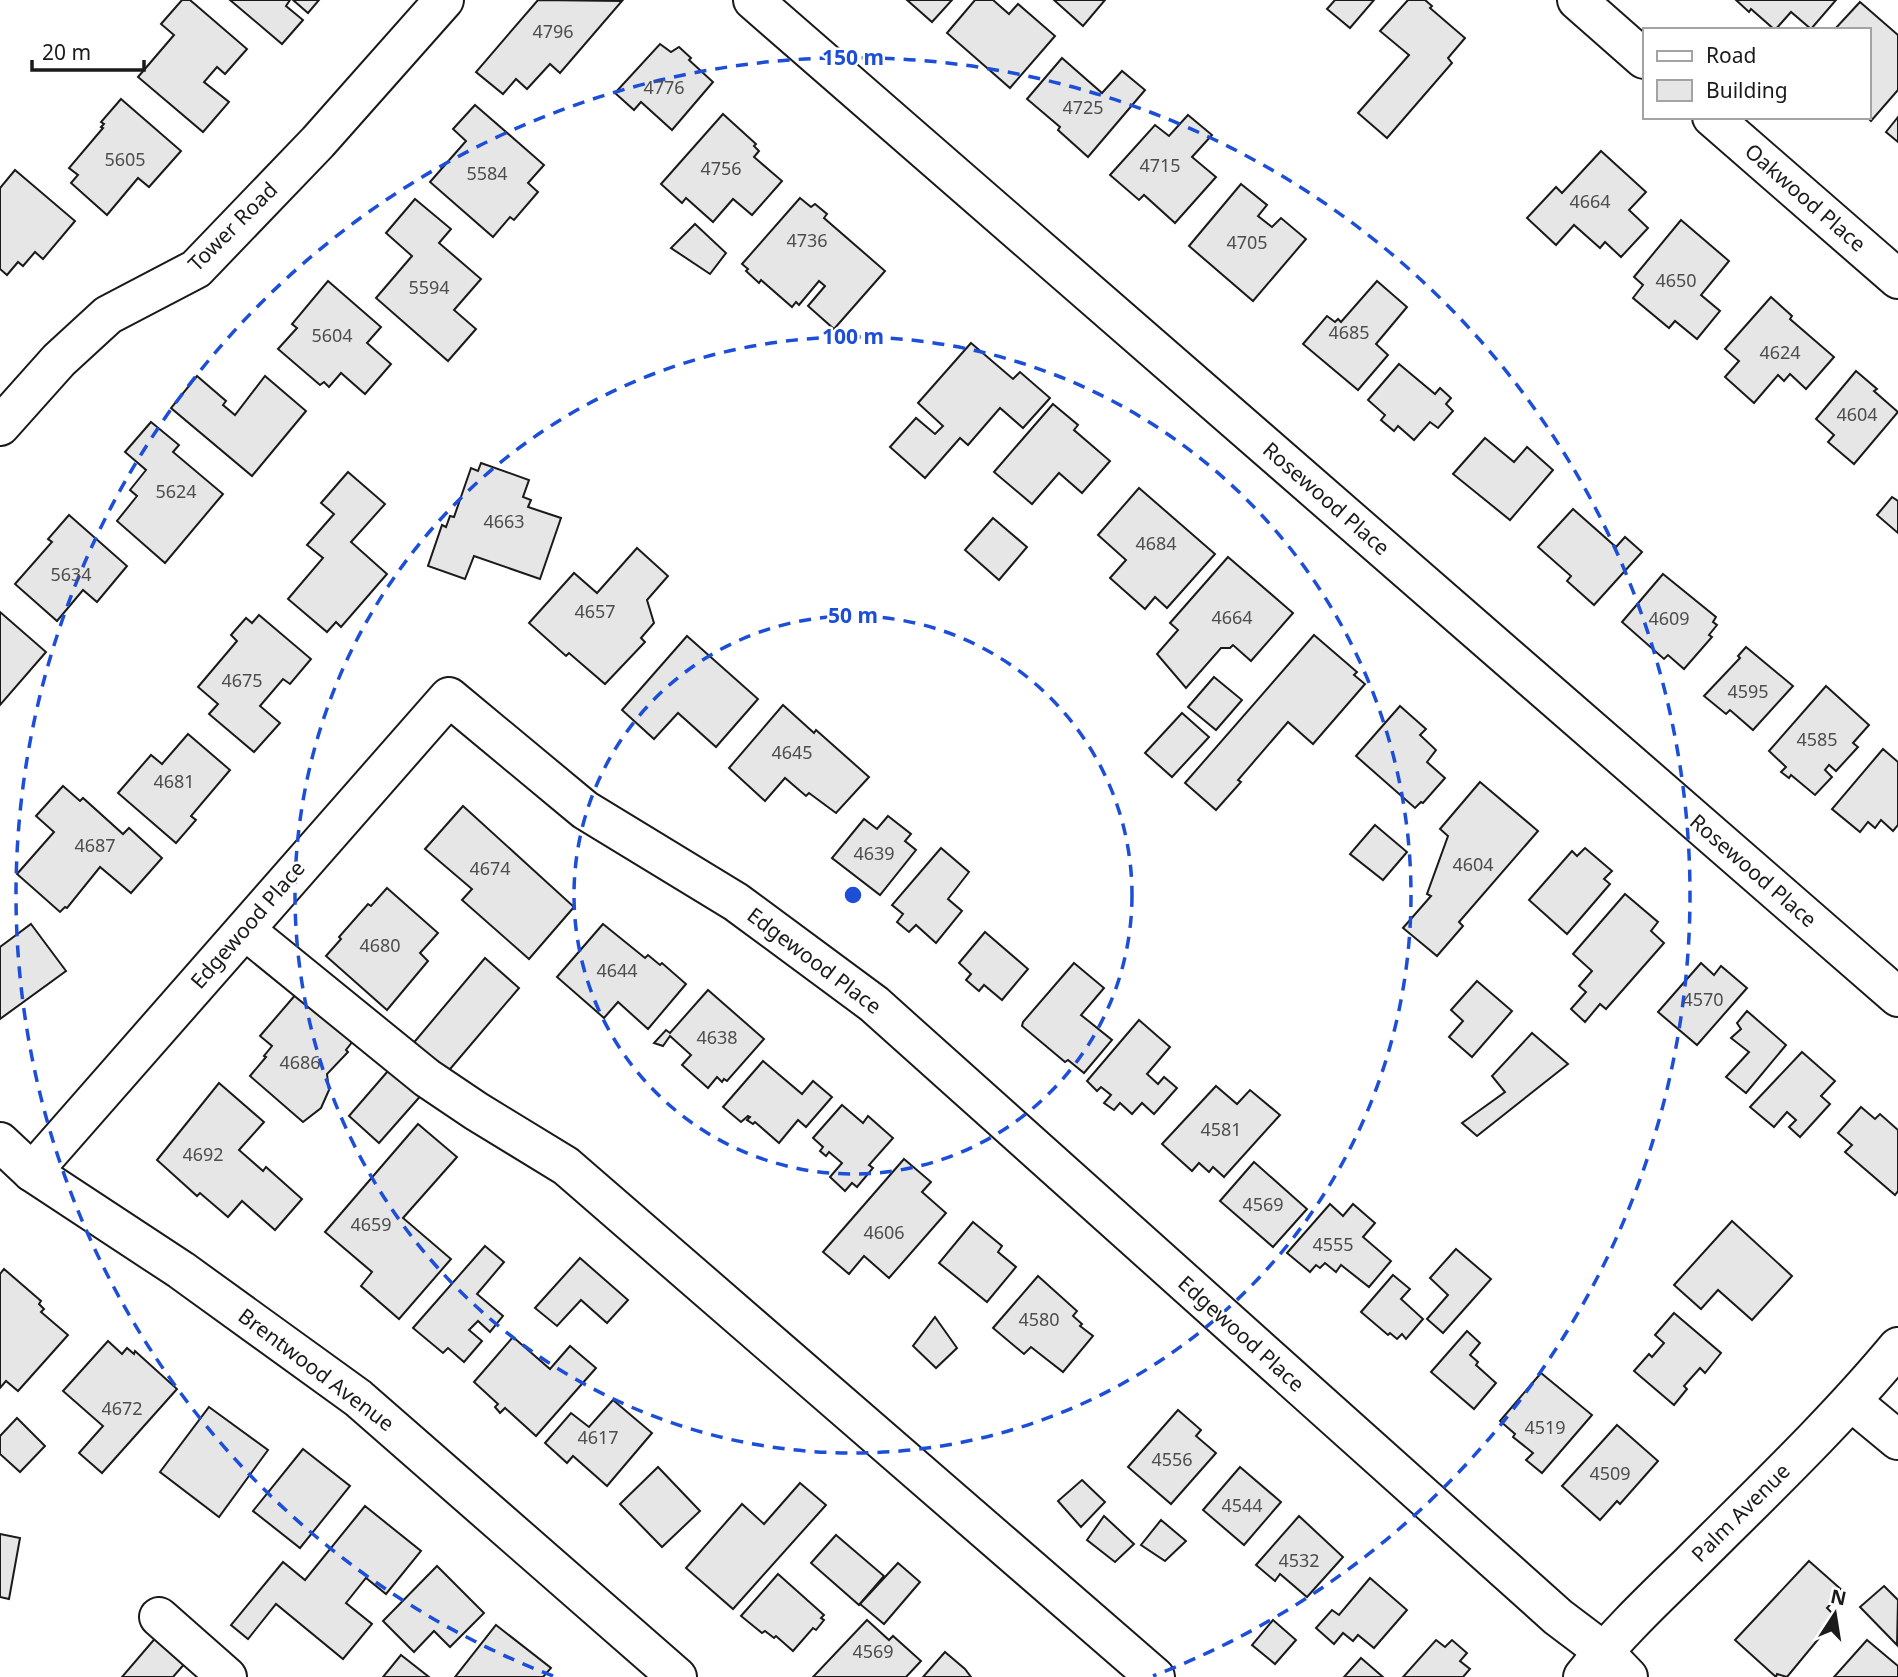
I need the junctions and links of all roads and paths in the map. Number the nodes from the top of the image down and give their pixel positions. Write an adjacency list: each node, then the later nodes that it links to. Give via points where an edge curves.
1 (444, 0): 7 (street, Tower Road, via 318,142 196,269 108,315 59,359)
2 (753, 0): 9 (street, Rosewood Place)
3 (1577, 0): 4 (street)
4 (1643, 58)
5 (1714, 119): 6 (street, Oakwood Place)
6 (1898, 279)
7 (0, 426)
8 (245, 930): 11 (street, Edgewood Place); 16 (street, Edgewood Place, via 449,697 585,810 736,902 873,1004 1558,1617); 19 (street, via 427,1078 566,1166)
9 (1898, 997)
10 (0, 1142): 11 (street, Brentwood Avenue)
11 (32, 1172): 18 (street, Brentwood Avenue, via 181,1270 358,1398)
12 (1898, 1347): 13 (street, Palm Avenue)
13 (1852, 1402): 14 (street); 16 (street, Palm Avenue)
14 (1898, 1440)
15 (159, 1617): 17 (street)
16 (1604, 1668)
17 (227, 1677)
18 (677, 1677)
19 (1154, 1677)

